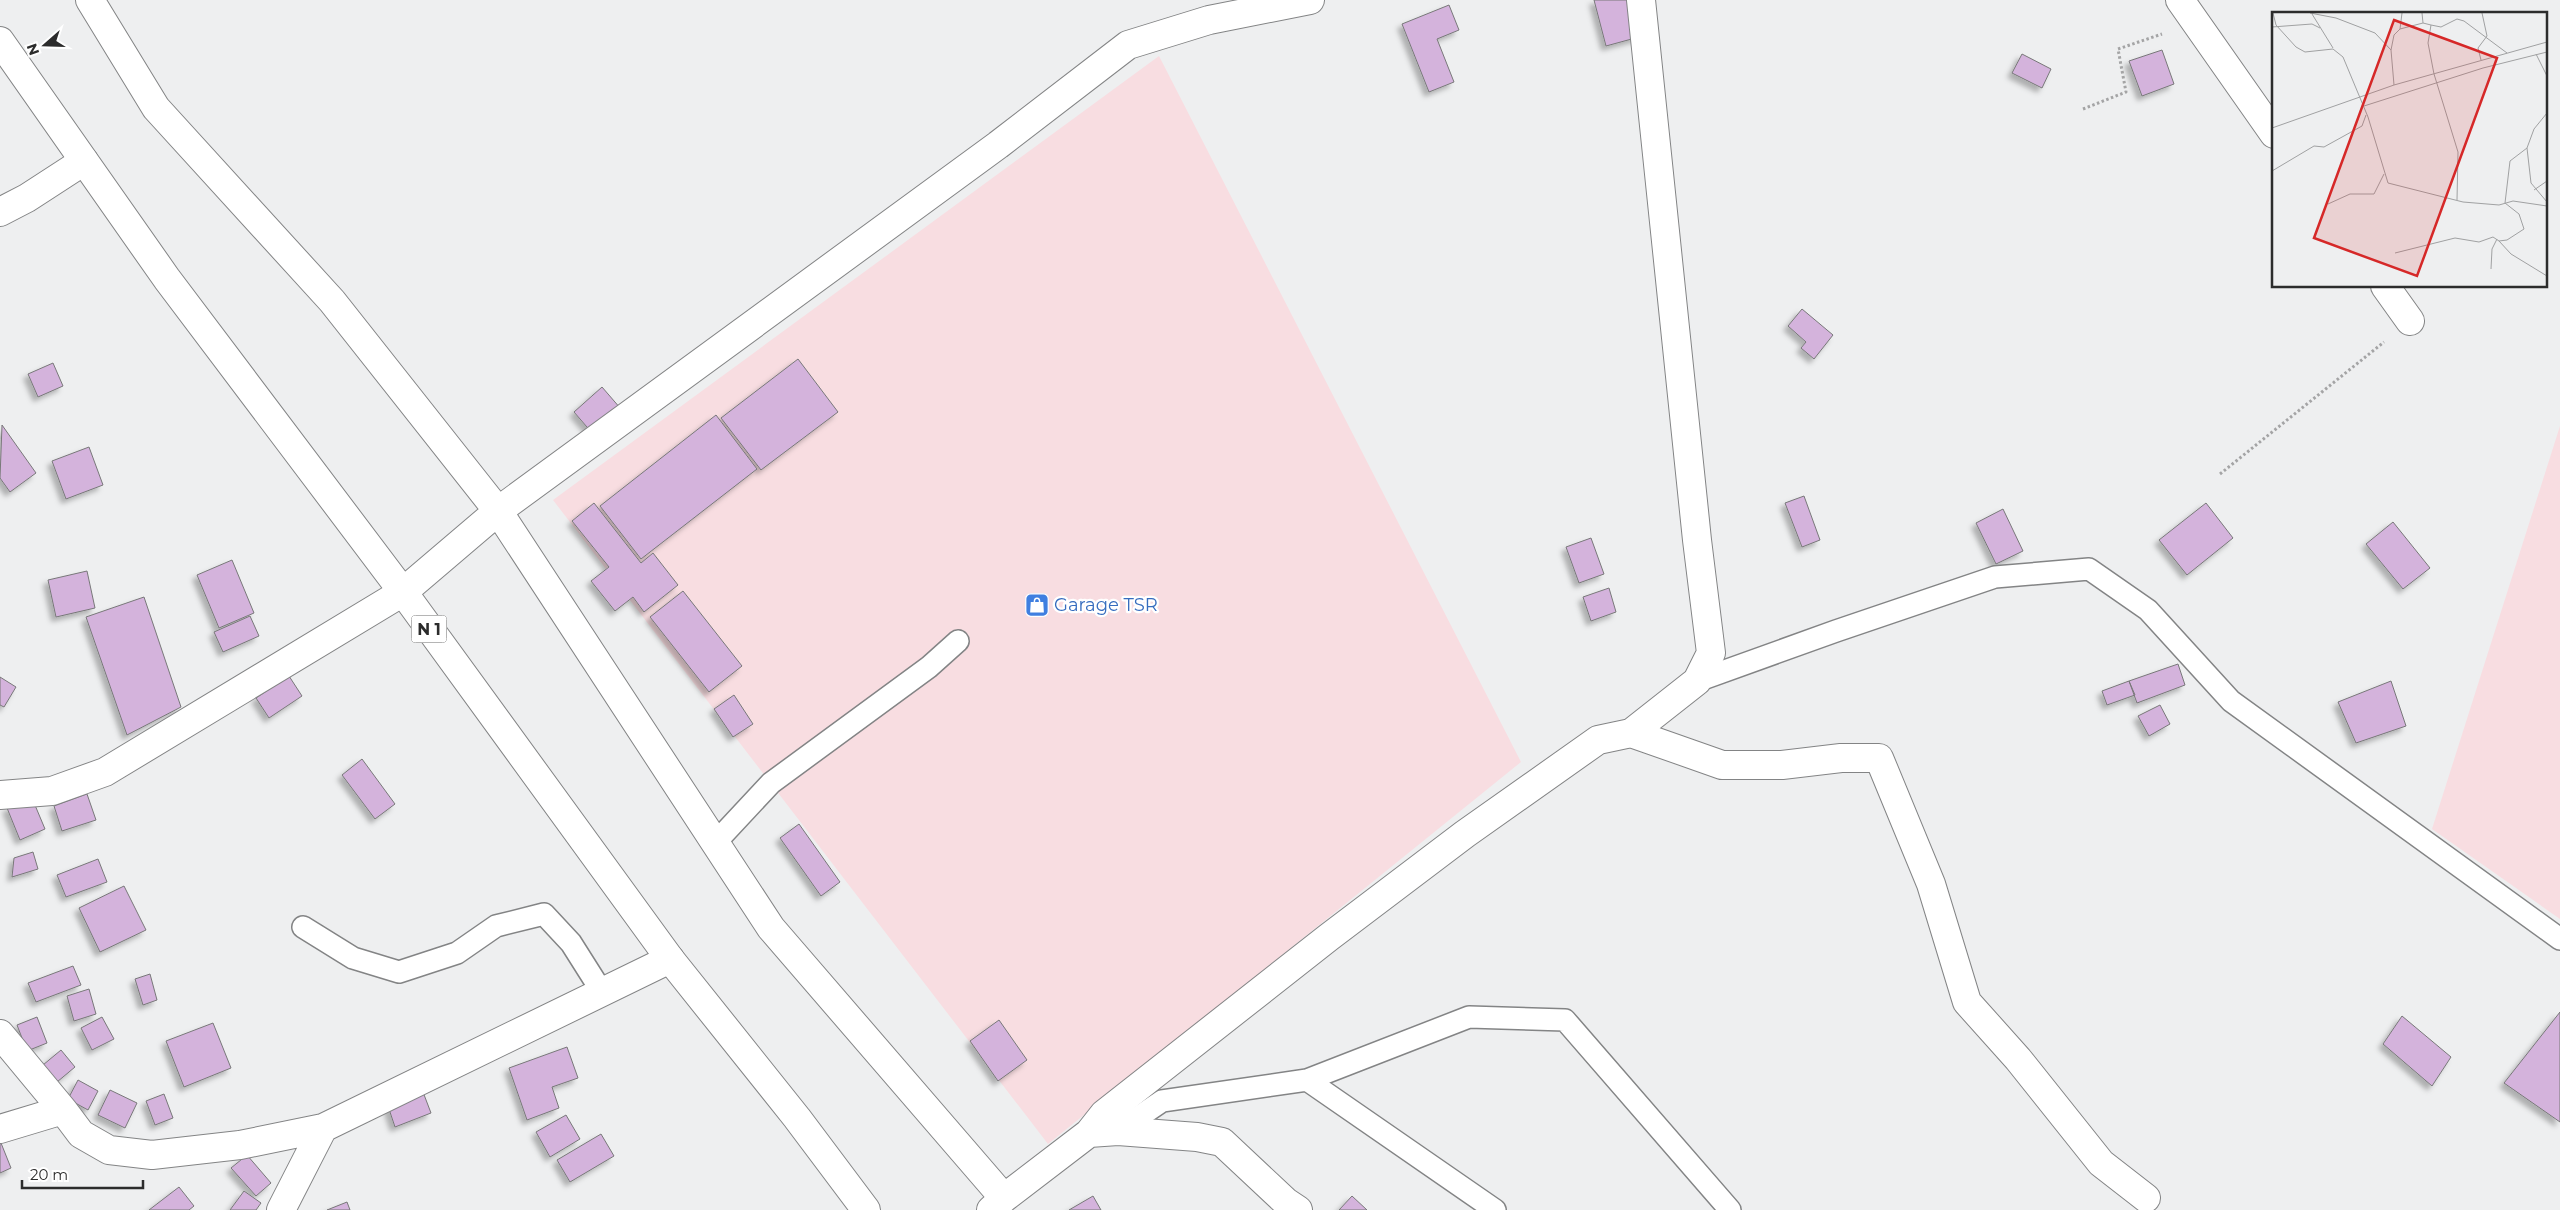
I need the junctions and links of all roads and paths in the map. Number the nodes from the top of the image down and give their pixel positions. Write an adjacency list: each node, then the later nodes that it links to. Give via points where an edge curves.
1 (90, 0): 14 (main road, via 156,108 332,301)
2 (1310, 0): 14 (main road, via 1209,20 1128,45 998,145)
3 (1641, 0): 17 (main road, via 1711,653)
4 (2180, 0): 5 (main road)
5 (2196, 23): 7 (path, via 2118,49 2126,92); 8 (main road)
6 (0, 41): 9 (main road, N 1)
7 (2083, 109)
8 (2272, 131)
9 (84, 161): 10 (main road); 15 (main road, N 1, via 167,279)
10 (0, 212)
11 (2386, 288): 12 (main road)
12 (2410, 322): 13 (path)
13 (2220, 474)
14 (498, 511): 15 (main road); 20 (main road)
15 (403, 592): 19 (main road, via 105,772 52,791); 23 (main road, N 1)
16 (958, 641): 20 (lane, via 929,667 771,783)
17 (1697, 681): 18 (main road); 22 (lane, via 1995,577 2090,569 2148,610 2231,701)
18 (1631, 733): 31 (main road, via 1598,740 1465,834 1104,1114); 32 (main road, via 1722,765 1782,765 1841,758 1879,758 1931,884 1967,1002 2018,1059 2101,1163)
19 (0, 795)
20 (715, 843): 33 (main road, via 771,928)
21 (303, 927): 24 (lane, via 353,958 399,972 457,953 496,926 544,914 571,943)
22 (2560, 938)
23 (670, 959): 24 (main road); 35 (main road, N 1)
24 (602, 992): 28 (main road)
25 (0, 1034): 27 (main road)
26 (1307, 1080): 30 (lane, via 1162,1101); 37 (lane); 38 (lane, via 1469,1017 1565,1020)
27 (63, 1110): 28 (main road, via 81,1134 109,1150 152,1155 240,1145); 29 (main road)
28 (323, 1128): 34 (main road)
29 (0, 1129)
30 (1118, 1131): 31 (main road); 36 (main road, via 1197,1136 1222,1142)
31 (1089, 1133): 33 (main road)
32 (2146, 1198)
33 (998, 1204)
34 (281, 1210)
35 (866, 1210)
36 (1298, 1210)
37 (1495, 1210)
38 (1730, 1210)

